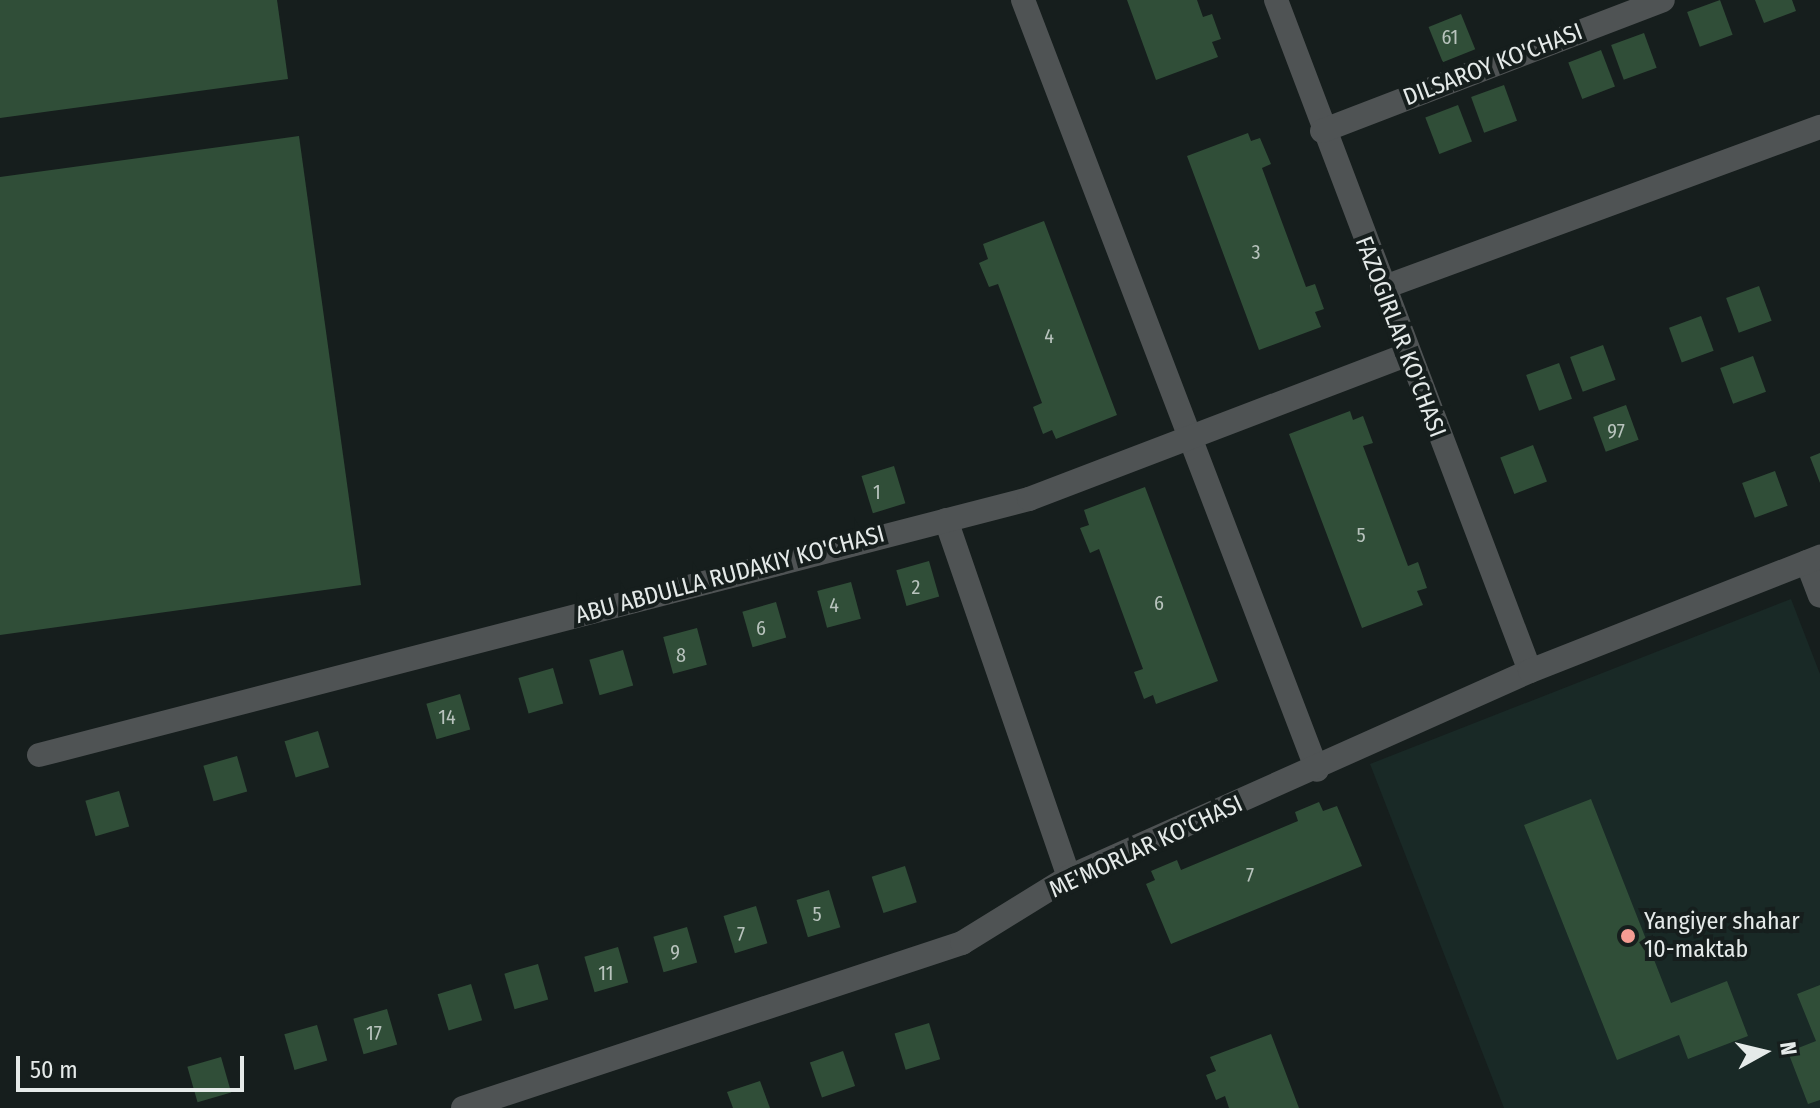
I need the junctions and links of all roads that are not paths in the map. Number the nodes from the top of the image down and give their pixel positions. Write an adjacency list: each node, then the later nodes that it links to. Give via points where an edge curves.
1 (1023, 0): 8 (street)
2 (1276, 0): 5 (street, FAZOGIRLAR KO'CHASI)
3 (1663, 0): 5 (street, DILSAROY KO'CHASI)
4 (1820, 127): 6 (street)
5 (1322, 131): 6 (street, FAZOGIRLAR KO'CHASI)
6 (1382, 288): 7 (street, FAZOGIRLAR KO'CHASI)
7 (1407, 355): 8 (street, ABU ABDULLA RUDAKIY KO'CHASI); 12 (street, FAZOGIRLAR KO'CHASI)
8 (1189, 435): 9 (street, ABU ABDULLA RUDAKIY KO'CHASI, via 1029,499); 14 (street)
9 (946, 520): 13 (street, ABU ABDULLA RUDAKIY KO'CHASI); 15 (street)
10 (1814, 559): 11 (street); 12 (street, ME'MORLAR KO'CHASI)
11 (1820, 596)
12 (1530, 671): 14 (street, ME'MORLAR KO'CHASI)
13 (39, 755)
14 (1317, 770): 15 (street, ME'MORLAR KO'CHASI)
15 (1069, 877): 16 (street, ME'MORLAR KO'CHASI, via 962,943)
16 (463, 1108)

